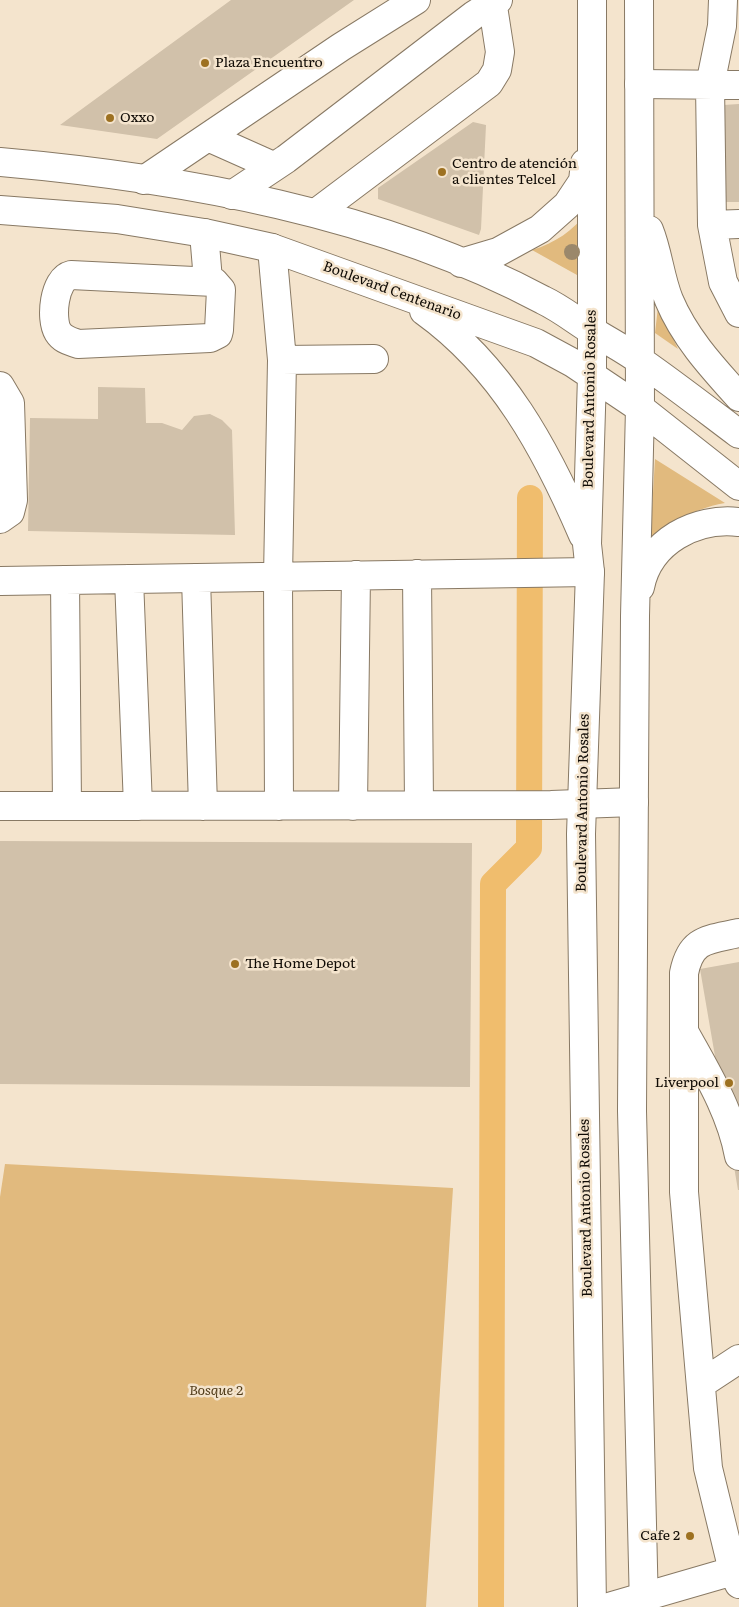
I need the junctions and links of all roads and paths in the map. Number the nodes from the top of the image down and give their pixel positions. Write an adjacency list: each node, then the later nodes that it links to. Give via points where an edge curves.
1 (416, 0): 10 (main road)
2 (592, 0): 9 (main road, Boulevard Antonio Rosales)
3 (639, 0): 6 (main road)
4 (494, 1): 12 (main road); 17 (main road, via 500,52 497,70 489,83)
5 (728, 17): 7 (main road)
6 (640, 84): 7 (main road); 15 (main road)
7 (710, 85): 8 (main road); 19 (main road)
8 (739, 85)
9 (592, 90): 22 (main road, via 583,181 567,205 540,229 498,252); 27 (main road, Boulevard Antonio Rosales)
10 (208, 137): 12 (main road); 13 (main road)
11 (0, 162): 13 (main road)
12 (273, 166): 14 (main road)
13 (144, 180): 14 (main road)
14 (232, 195): 17 (main road)
15 (640, 205): 30 (main road); 33 (main road, via 673,308 693,344)
16 (0, 210): 20 (main road, Boulevard Centenario, via 117,219)
17 (316, 213): 22 (main road)
18 (739, 224): 19 (main road)
19 (712, 225): 24 (main road)
20 (204, 233): 21 (main road, Boulevard Centenario); 23 (main road)
21 (272, 248): 25 (main road, Boulevard Centenario); 29 (main road)
22 (461, 263): 27 (main road, via 546,301)
23 (208, 280): 23 (main road, via 66,276 58,286 54,322 64,339 78,344 210,338 219,330 221,290 219,285)
24 (731, 283): 26 (main road)
25 (398, 292): 31 (main road, Boulevard Centenario, via 536,343); 39 (main road, via 451,330 524,417 559,479)
26 (739, 312)
27 (592, 331): 30 (main road); 31 (main road, Boulevard Antonio Rosales)
28 (374, 359): 29 (main road)
29 (282, 360): 43 (main road)
30 (640, 361): 34 (main road); 35 (main road)
31 (592, 376): 34 (main road, Boulevard Centenario); 39 (main road, Boulevard Antonio Rosales)
32 (0, 386): 37 (main road, via 10,403 13,500 10,512)
33 (739, 397)
34 (640, 408): 36 (main road, Boulevard Centenario); 48 (main road)
35 (739, 434)
36 (739, 486)
37 (0, 519)
38 (739, 522): 48 (main road, via 704,523 684,530 665,544 650,562)
39 (587, 544): 40 (main road, Boulevard Antonio Rosales)
40 (590, 572): 41 (main road); 51 (main road, Boulevard Antonio Rosales)
41 (416, 574): 42 (main road); 50 (main road)
42 (356, 575): 43 (main road); 57 (main road)
43 (278, 577): 44 (main road); 56 (main road)
44 (196, 578): 45 (main road); 55 (main road)
45 (130, 579): 46 (main road); 54 (main road)
46 (65, 580): 47 (main road); 53 (main road)
47 (0, 581)
48 (635, 616): 49 (main road)
49 (634, 802): 51 (main road); 64 (main road, via 632,1111)
50 (419, 805): 51 (main road); 57 (main road)
51 (581, 805): 65 (main road, Boulevard Antonio Rosales)
52 (0, 806): 53 (main road)
53 (68, 806): 54 (main road)
54 (138, 806): 55 (main road)
55 (203, 806): 56 (main road)
56 (279, 806): 57 (main road)
57 (353, 806)
58 (739, 933): 59 (main road, via 709,940 695,947 688,956 684,972)
59 (684, 1032): 60 (main road, via 714,1086 733,1131); 62 (main road, via 684,1192)
60 (739, 1156)
61 (739, 1359): 62 (main road)
62 (701, 1384): 63 (main road, via 708,1468)
63 (736, 1578): 64 (main road)
64 (644, 1601): 66 (main road)
65 (592, 1607)
66 (609, 1607)

